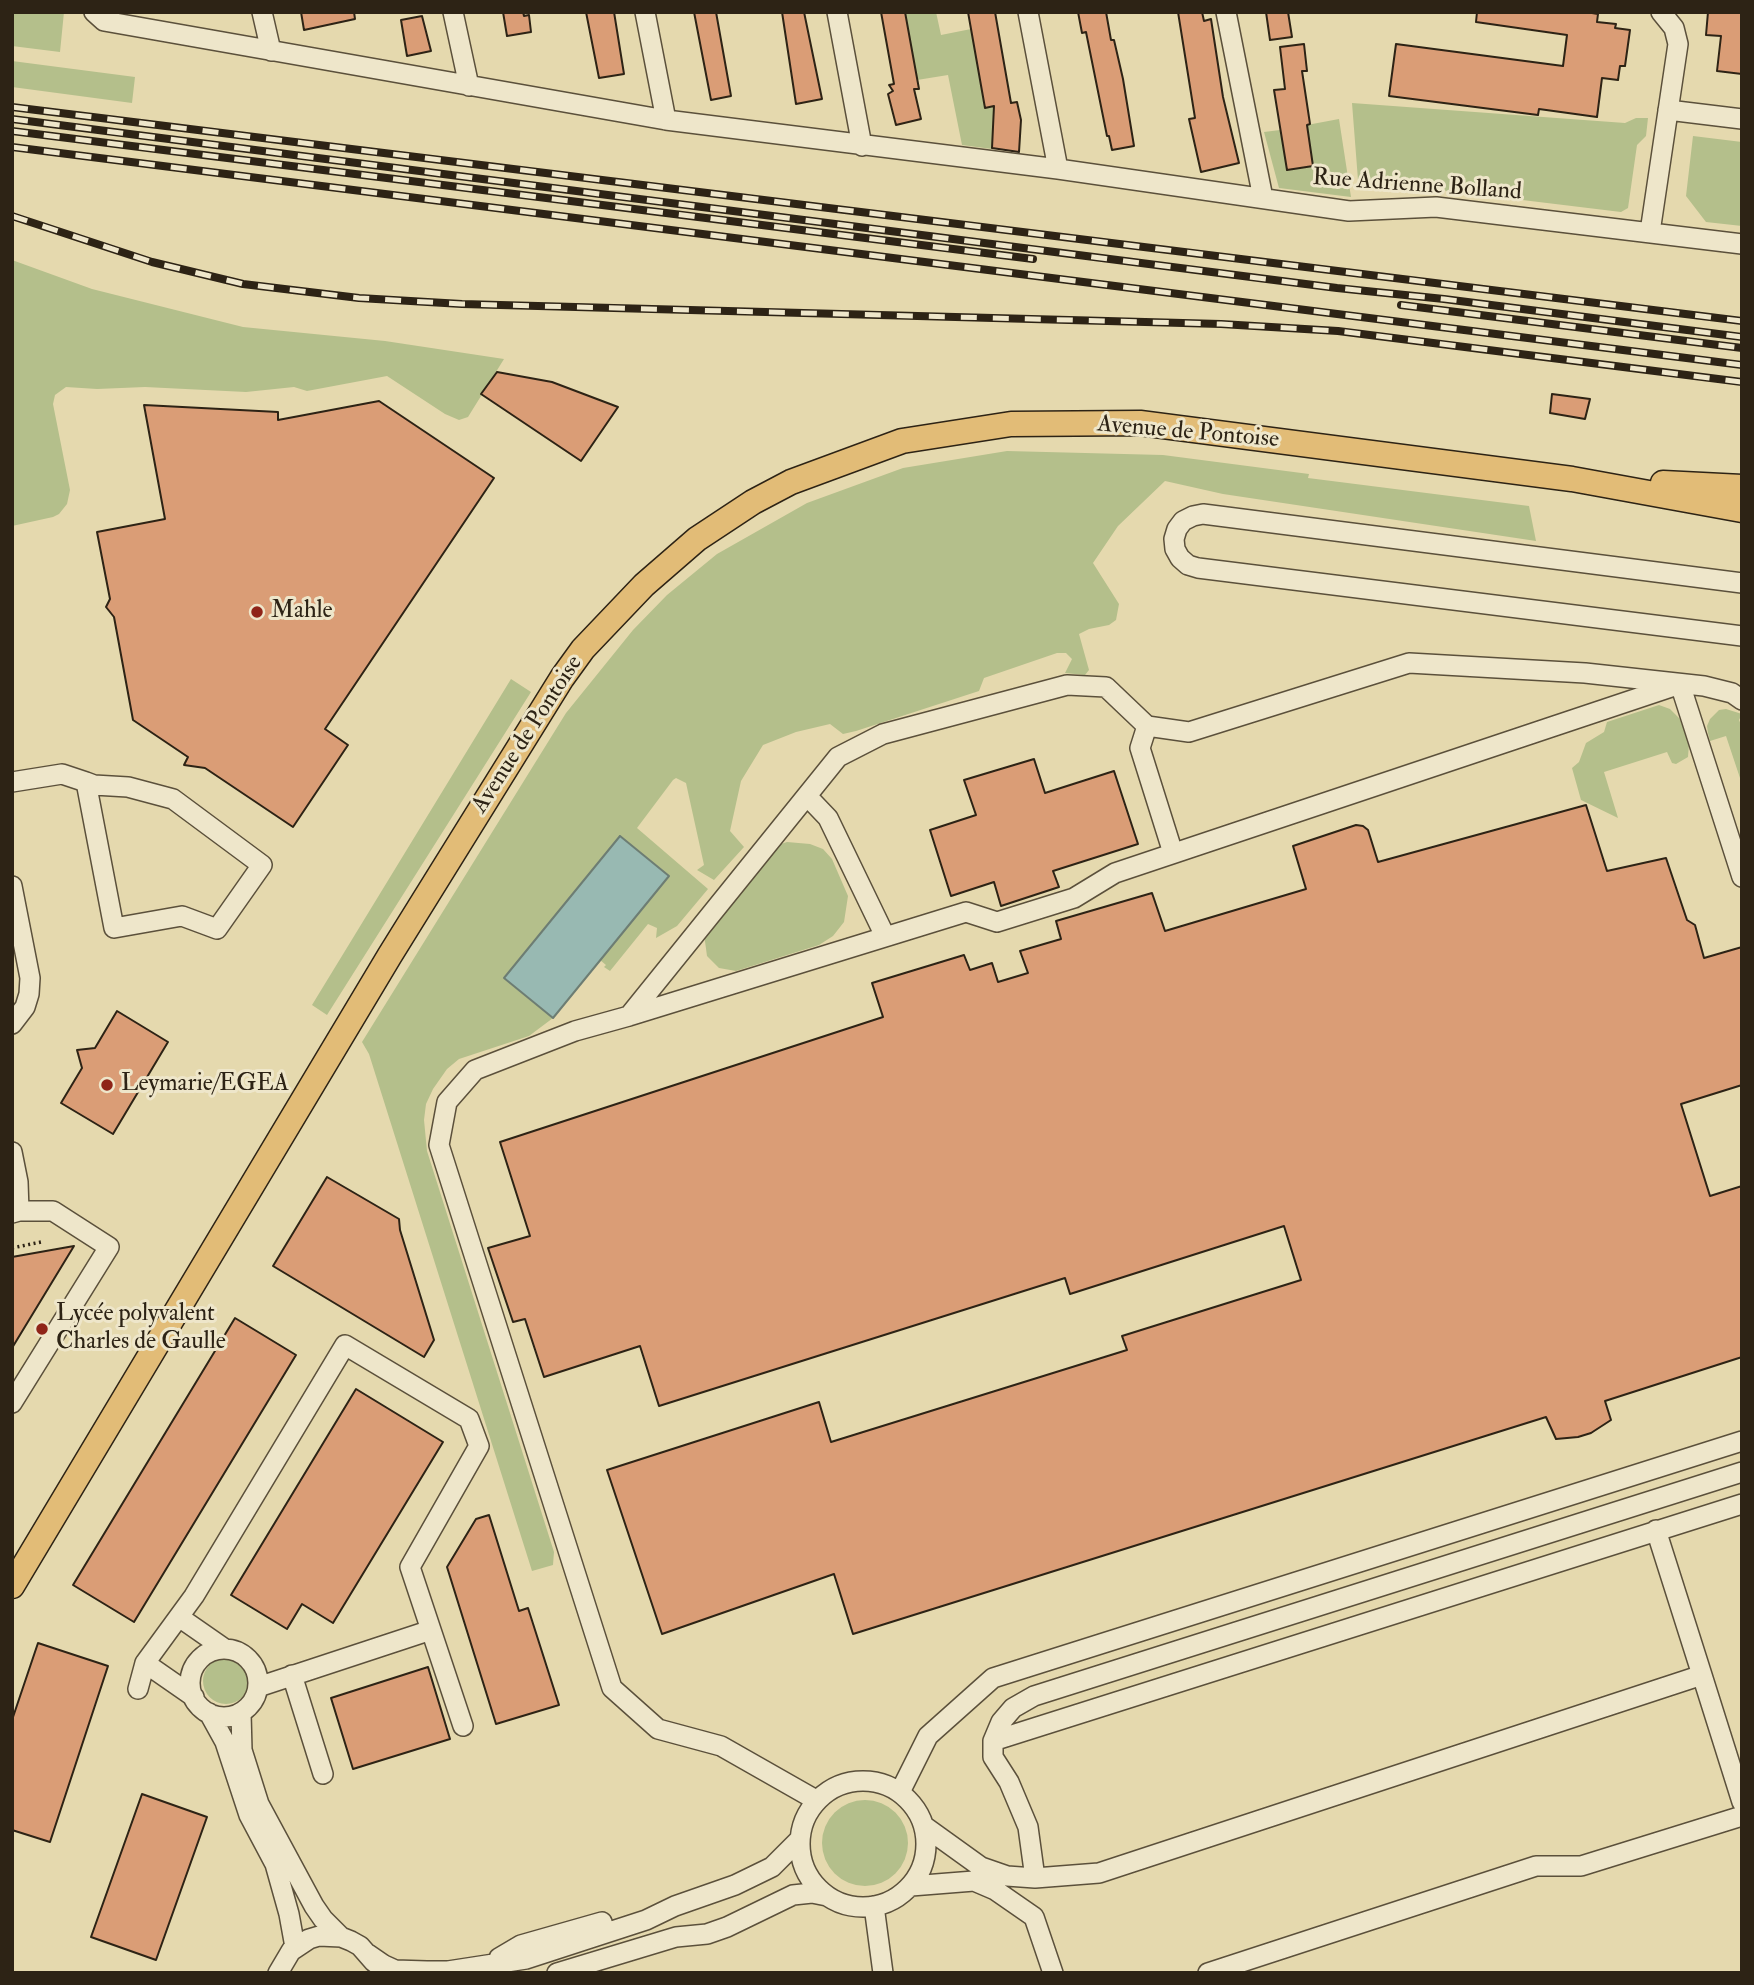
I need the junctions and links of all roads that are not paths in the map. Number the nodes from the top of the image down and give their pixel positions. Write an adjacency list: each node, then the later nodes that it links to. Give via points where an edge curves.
1 (94, 12): 9 (street, Rue Adrienne Bolland, via 104,21)
2 (262, 12): 9 (street)
3 (453, 12): 10 (street)
4 (645, 12): 13 (street)
5 (837, 12): 14 (street)
6 (1028, 12): 15 (street)
7 (1226, 12): 16 (street)
8 (1661, 12): 11 (street, via 1677,36)
9 (271, 51): 10 (street, Rue Adrienne Bolland)
10 (469, 86): 13 (street, Rue Adrienne Bolland)
11 (1668, 110): 12 (street); 17 (street)
12 (1742, 119)
13 (666, 120): 14 (street, Rue Adrienne Bolland)
14 (862, 146): 15 (street, Rue Adrienne Bolland)
15 (1058, 169): 16 (street, Rue Adrienne Bolland)
16 (1263, 198): 17 (street, Rue Adrienne Bolland, via 1349,211 1436,207)
17 (1650, 232): 18 (street, Rue Adrienne Bolland)
18 (1742, 244)
19 (1572, 479): 20 (main road, Avenue de Pontoise); 21 (main road, Avenue de Pontoise); 43 (main road, Avenue de Pontoise, via 1140,423 1011,425 902,441 869,452 791,482 697,539 644,584 583,649 549,696)
20 (1742, 487)
21 (1742, 510)
22 (1742, 583): 23 (street, via 1203,514 1184,521 1174,539 1180,558 1198,568)
23 (1742, 635)
24 (1681, 684): 25 (street, via 1704,686); 26 (street, via 1585,673 1409,663 1189,732); 30 (street); 31 (street)
25 (1742, 699)
26 (1147, 726): 29 (street, via 1106,687 1067,685 883,734 838,757); 30 (street, via 1140,748)
27 (12, 782): 28 (street, via 62,774)
28 (86, 782): 28 (street, via 173,799 262,865 217,929 183,916 114,928)
29 (807, 796): 33 (street, via 828,818); 34 (street)
30 (1173, 853): 33 (street, via 1115,873 1074,898 997,922 966,912)
31 (1742, 877)
32 (12, 886): 35 (street, via 30,978 25,1007)
33 (885, 936): 34 (street)
34 (629, 1016): 59 (street, via 575,1031 475,1070 447,1102 439,1145 612,1688 658,1729 721,1746)
35 (12, 1024)
36 (12, 1152): 37 (street, via 18,1182)
37 (16, 1212): 38 (street, via 53,1211 109,1247)
38 (12, 1403)
39 (1742, 1441): 58 (street, via 993,1678 928,1736)
40 (1742, 1472): 56 (street, via 1034,1696 1013,1708)
41 (1742, 1504): 42 (street)
42 (1656, 1530): 49 (street); 56 (street)
43 (12, 1586)
44 (178, 1617): 45 (street, via 345,1345 469,1419 479,1446 410,1567); 46 (street); 47 (street)
45 (431, 1630): 48 (street); 55 (street)
46 (225, 1649): 50 (street, via 246,1657 257,1675); 52 (street, via 204,1656 196,1665 191,1686)
47 (145, 1663): 51 (street); 52 (street)
48 (292, 1675): 50 (street); 57 (street)
49 (1702, 1675): 60 (street); 64 (street, via 1099,1873)
50 (258, 1687): 54 (street)
51 (138, 1689)
52 (194, 1697): 53 (street)
53 (209, 1713): 54 (street, via 219,1717); 70 (street, via 225,1742 249,1815 275,1864)
54 (240, 1713): 69 (street, via 242,1750 259,1804 314,1906)
55 (463, 1726)
56 (993, 1741): 64 (street, via 993,1757 1028,1827)
57 (323, 1774)
58 (900, 1792): 59 (street, via 883,1783 856,1781 830,1789); 62 (street, via 915,1807)
59 (816, 1800): 63 (street, via 804,1819)
60 (1742, 1802)
61 (1742, 1816): 78 (street, via 1581,1866 1536,1866)
62 (924, 1826): 64 (street, via 981,1867); 65 (street, via 927,1847)
63 (799, 1840): 66 (street, via 802,1862); 71 (street, via 758,1875 675,1906 639,1910 521,1945 488,1964 448,1971 395,1970)
64 (1035, 1878)
65 (911, 1886): 67 (street); 77 (street, via 974,1881 995,1890 1034,1917)
66 (827, 1896): 67 (street, via 856,1907); 68 (street, via 793,1895)
67 (874, 1906): 76 (street)
68 (707, 1934): 74 (street, via 676,1937); 75 (street)
69 (341, 1937): 70 (street, via 319,1936); 71 (street)
70 (295, 1947): 72 (street)
71 (368, 1954): 73 (street)
72 (278, 1973)
73 (379, 1973)
74 (557, 1973)
75 (600, 1973)
76 (883, 1973)
77 (1053, 1973)
78 (1208, 1973)

